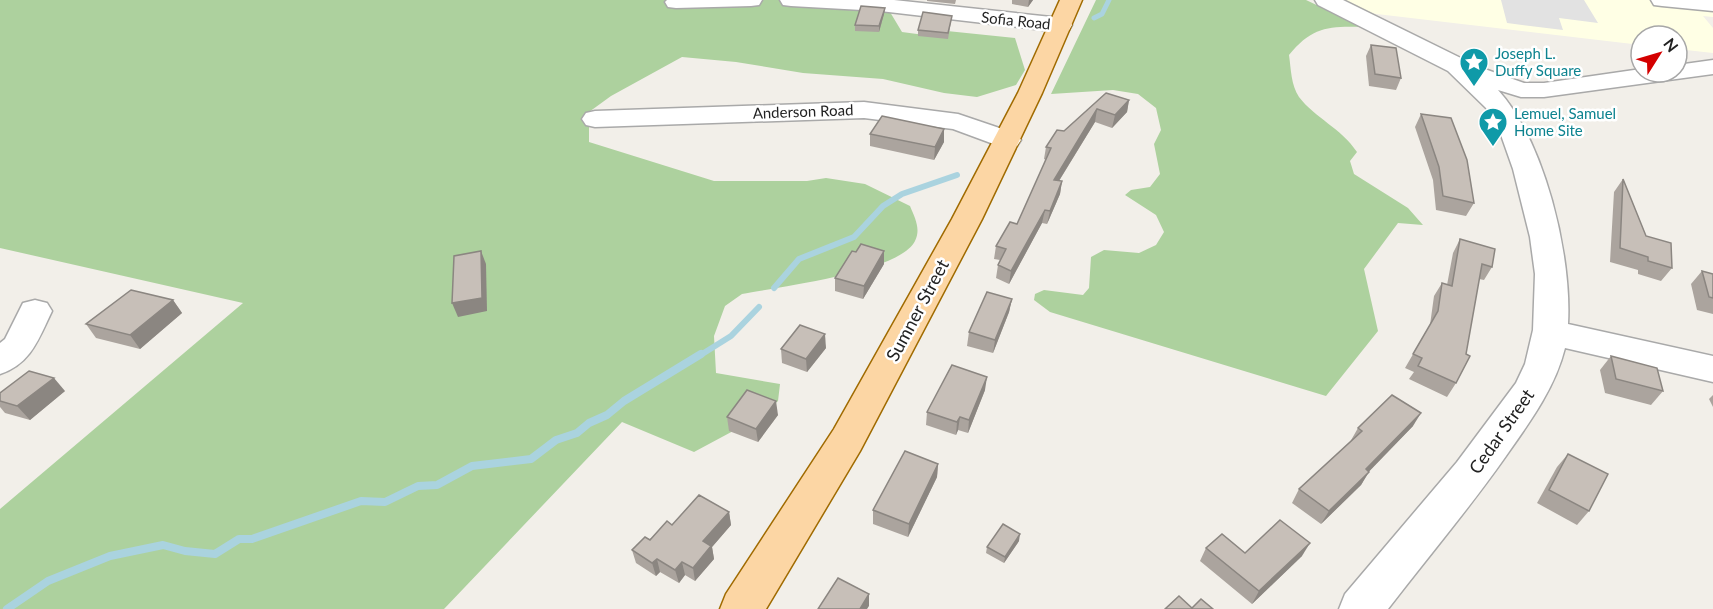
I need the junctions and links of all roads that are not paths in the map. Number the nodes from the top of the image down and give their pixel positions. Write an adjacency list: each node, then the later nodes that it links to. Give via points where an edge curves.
1 (751, 0): 5 (street)
2 (791, 0): 7 (street, Sofia Road)
3 (1662, 0): 6 (street)
4 (1338, 1): 11 (street, Cedar Street, via 1458,67 1480,87)
5 (676, 2)
6 (1713, 5)
7 (1066, 13): 13 (main road, Sumner Street)
8 (1713, 67): 9 (street)
9 (1689, 70)
10 (1629, 81): 11 (street)
11 (1516, 103): 15 (street, Cedar Street, via 1551,267)
12 (595, 119): 13 (street, Anderson Road, via 864,110 958,122)
13 (1008, 140): 18 (main road, Sumner Street, via 847,440)
14 (35, 311): 16 (street, via 18,347)
15 (1549, 332): 17 (street); 19 (street, Cedar Street, via 1539,373 1524,402 1468,478)
16 (0, 361)
17 (1713, 369)
18 (742, 609)
19 (1361, 609)

